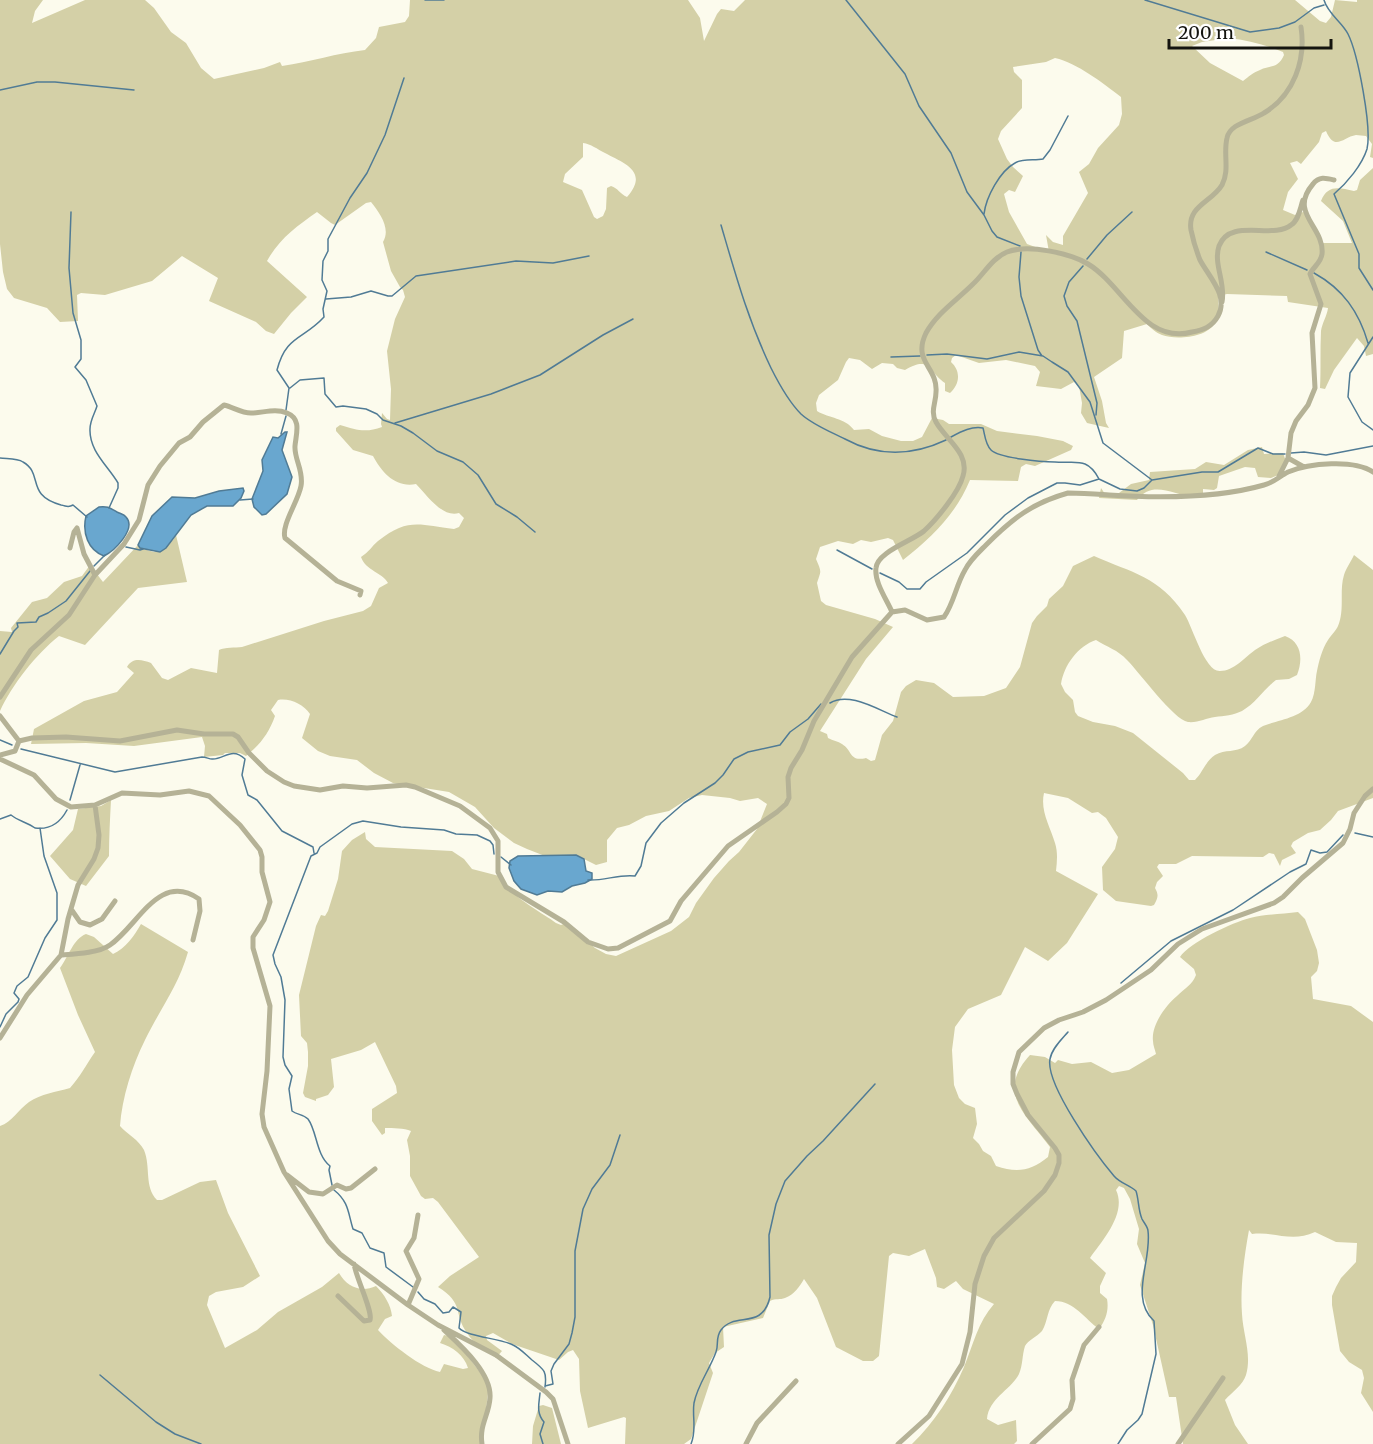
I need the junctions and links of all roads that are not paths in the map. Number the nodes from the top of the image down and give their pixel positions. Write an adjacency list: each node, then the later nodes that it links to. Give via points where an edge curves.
1 (1301, 27): 4 (street, via 1301,59 1294,81 1264,114 1231,129 1227,135 1223,182 1191,217 1194,245)
2 (1334, 180): 3 (street, via 1316,181)
3 (1306, 196): 4 (street, via 1290,226 1231,233 1223,238 1218,251); 5 (street, via 1305,214 1322,250 1310,274 1321,304 1312,333 1315,387 1296,421)
4 (1222, 304): 12 (street, via 1211,326 1185,334 1167,333 1151,325 1090,265 1074,257 1018,249 995,260 940,315 923,341 922,359 937,391 933,415 963,457 964,473 952,497 926,529 879,559 876,576)
5 (1288, 458): 6 (street); 8 (street)
6 (1304, 467): 7 (street, via 1347,464 1364,466); 8 (street)
7 (1373, 472)
8 (1279, 477): 12 (street, via 1265,485 1210,494 1076,493 1054,497 1010,521 971,560 944,617 927,620 905,610)
9 (70, 548): 10 (street, via 78,528 84,554)
10 (96, 575): 11 (street, via 121,549 137,524 148,485 160,466 179,443 226,405 249,413 282,412 295,420 295,451 302,483 284,528 285,538 337,580 359,588); 13 (street, via 69,615 31,650)
11 (360, 595)
12 (892, 612): 15 (street, via 852,657 814,721 791,768 786,804 728,846 685,895 670,921 618,948 588,942 564,922 506,887 498,872 498,841 490,828 460,806 415,787 343,786 320,790 294,786 267,771 233,734 177,730 120,741 66,737)
13 (0, 698)
14 (0, 716): 15 (street)
15 (20, 741): 16 (street)
16 (15, 751): 17 (street); 19 (street)
17 (0, 755)
18 (0, 759): 19 (street)
19 (17, 767): 21 (street, via 39,779 64,804)
20 (1373, 789): 40 (street, via 1354,813 1343,843 1283,897 1202,929 1106,1000 1044,1028 1019,1052 1014,1062 1013,1084 1021,1105 1059,1155 1058,1169 1044,1191 994,1238 975,1284 962,1364 929,1416)
21 (95, 805): 23 (street, via 98,848); 28 (street, via 125,792 198,792 209,796 230,815 260,850 270,902 253,942 270,1006 262,1114)
22 (115, 901): 23 (street, via 102,919 90,925 82,923)
23 (70, 909): 25 (street)
24 (193, 940): 25 (street, via 199,899 173,890 154,901 101,950)
25 (61, 955): 26 (street, via 27,995)
26 (0, 1038)
27 (375, 1169): 28 (street, via 351,1188 337,1185 323,1194 309,1192)
28 (284, 1172): 30 (street, via 334,1248)
29 (418, 1215): 32 (street, via 414,1238 406,1251 418,1279)
30 (354, 1264): 31 (street, via 372,1314 370,1320 364,1321); 32 (street)
31 (338, 1296)
32 (408, 1305): 33 (street)
33 (438, 1325): 37 (street, via 467,1351 490,1390); 38 (street, via 496,1355 546,1392)
34 (1099, 1327): 41 (street, via 1084,1345 1072,1380 1070,1409)
35 (1222, 1378): 42 (street)
36 (796, 1381): 39 (street, via 757,1423)
37 (482, 1444)
38 (568, 1444)
39 (746, 1444)
40 (898, 1444)
41 (1032, 1444)
42 (1178, 1444)

